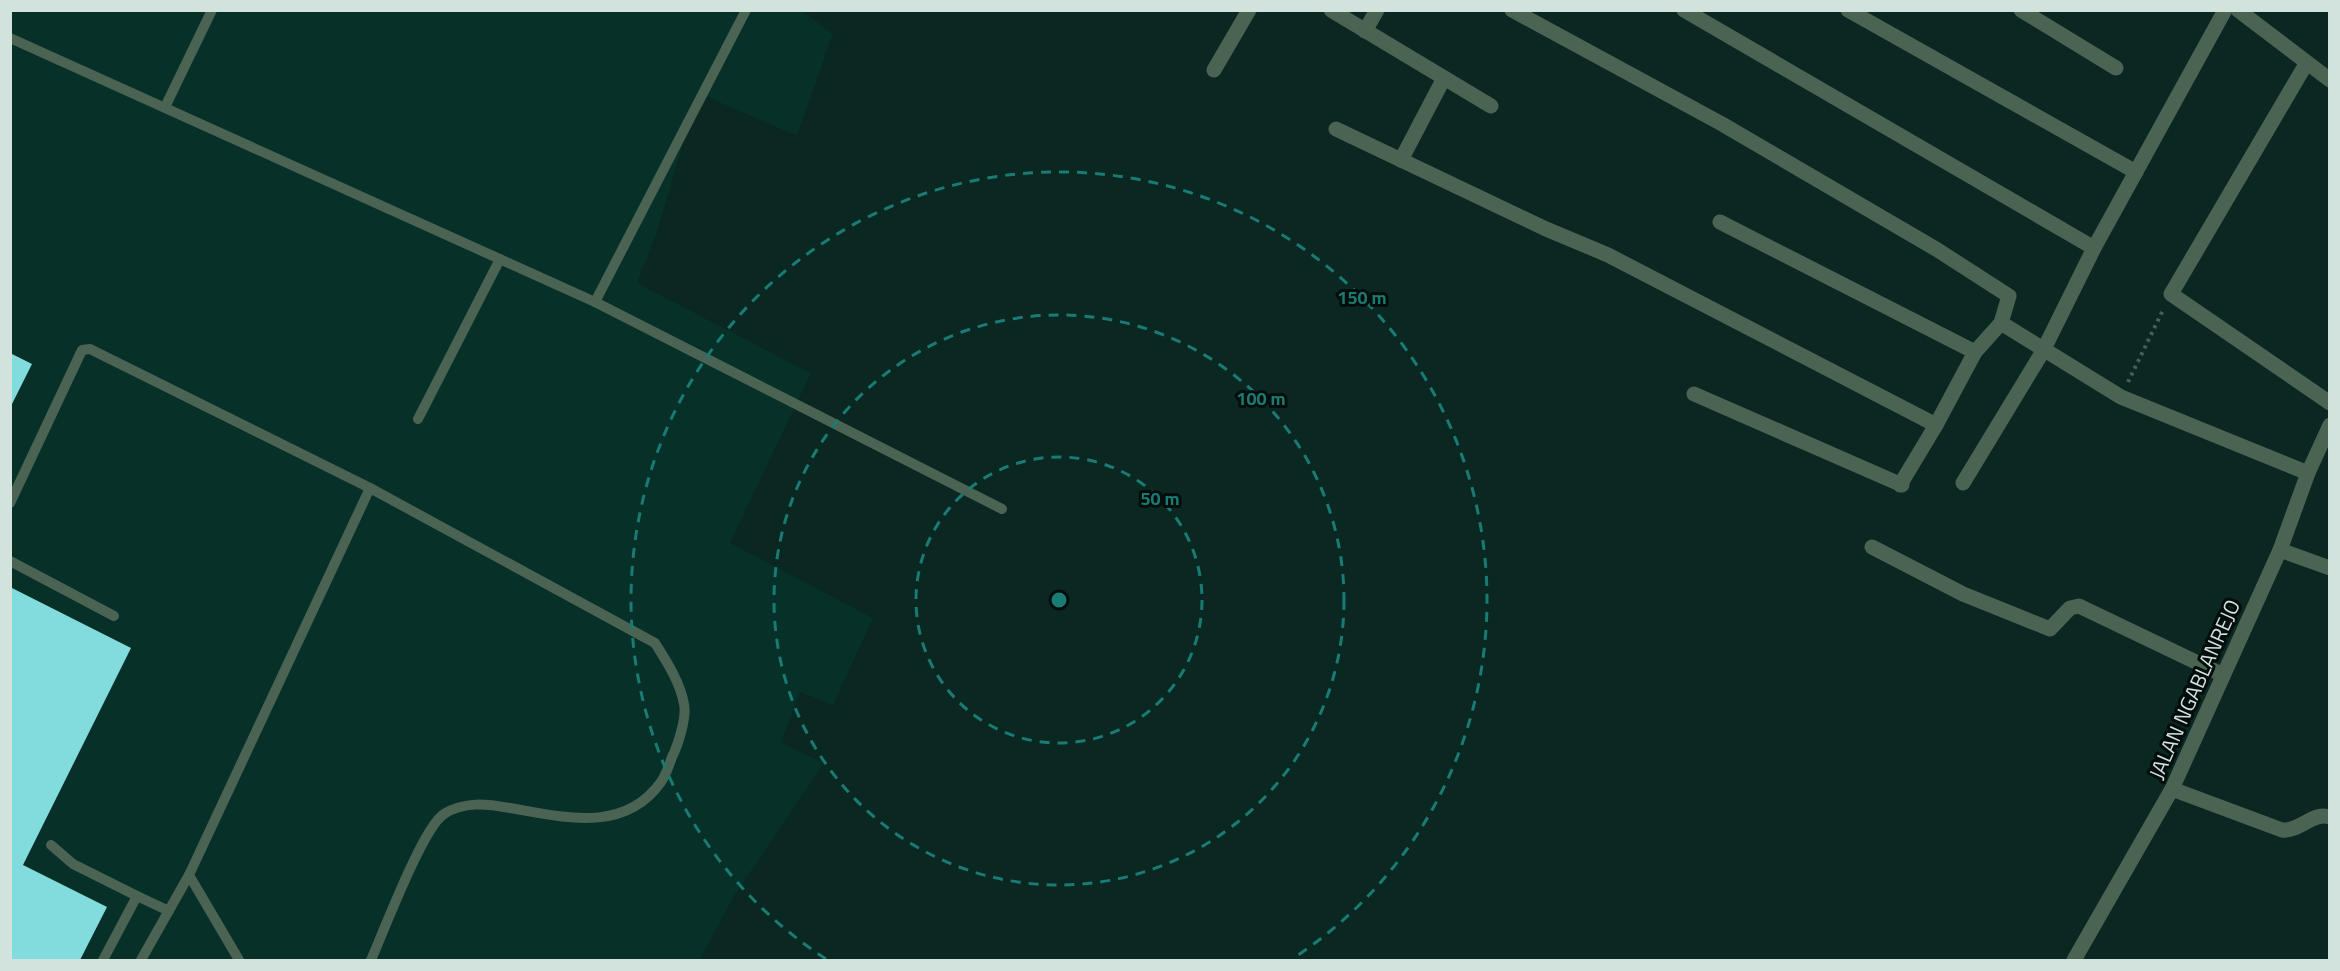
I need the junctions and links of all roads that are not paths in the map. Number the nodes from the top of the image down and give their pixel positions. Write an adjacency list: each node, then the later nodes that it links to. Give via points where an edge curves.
1 (212, 10): 20 (lane)
2 (746, 10): 27 (lane)
3 (1249, 10): 16 (street)
4 (1331, 10): 12 (street)
5 (1377, 10): 12 (street)
6 (1512, 10): 28 (street, via 1722,124 2000,290 2009,298)
7 (1684, 10): 25 (street)
8 (1848, 10): 23 (street)
9 (2021, 10): 15 (street)
10 (2225, 10): 23 (street)
11 (2238, 10): 14 (street)
12 (1365, 31): 17 (street)
13 (10, 38): 20 (lane)
14 (2306, 64): 18 (street); 32 (street, via 2171,294)
15 (2116, 68)
16 (1214, 70)
17 (1444, 78): 19 (street); 22 (street)
18 (2330, 80)
19 (1491, 106)
20 (165, 107): 26 (lane)
21 (1336, 129): 22 (street)
22 (1401, 160): 35 (street, via 1608,255)
23 (2136, 172): 25 (street)
24 (1720, 222): 30 (street)
25 (2094, 248): 29 (street)
26 (500, 259): 27 (lane); 33 (lane)
27 (595, 302): 40 (lane)
28 (2001, 324): 29 (street); 30 (street)
29 (2043, 351): 36 (street, via 2121,397); 37 (street)
30 (1974, 352): 35 (street)
31 (1694, 394): 35 (street, via 1901,485)
32 (2330, 403)
33 (418, 419)
34 (2330, 424): 36 (street, JALAN NGABLANREJO)
35 (1936, 425)
36 (2308, 473): 42 (street, JALAN NGABLANREJO)
37 (1963, 483)
38 (370, 488): 39 (lane, via 90,349 82,350); 50 (lane); 56 (lane, via 655,643 672,670 685,706 678,745 662,782 641,803 612,817 584,819 484,804 460,807 442,815 425,838)
39 (10, 503)
40 (1002, 509)
41 (1872, 547): 46 (street, via 1963,594 2050,629 2070,608 2079,606)
42 (2280, 550): 44 (street); 46 (street, JALAN NGABLANREJO)
43 (10, 561): 45 (lane)
44 (2330, 568)
45 (114, 616)
46 (2223, 675): 47 (street, JALAN NGABLANREJO)
47 (2172, 789): 48 (street, via 2282,830 2294,830 2320,816); 57 (street, JALAN NGABLANREJO)
48 (2330, 817)
49 (51, 845): 51 (lane, via 73,864)
50 (189, 875): 52 (lane); 55 (lane)
51 (137, 896): 52 (lane); 53 (lane)
52 (169, 911): 54 (lane)
53 (106, 959)
54 (141, 960)
55 (240, 960)
56 (371, 960)
57 (2074, 960)

